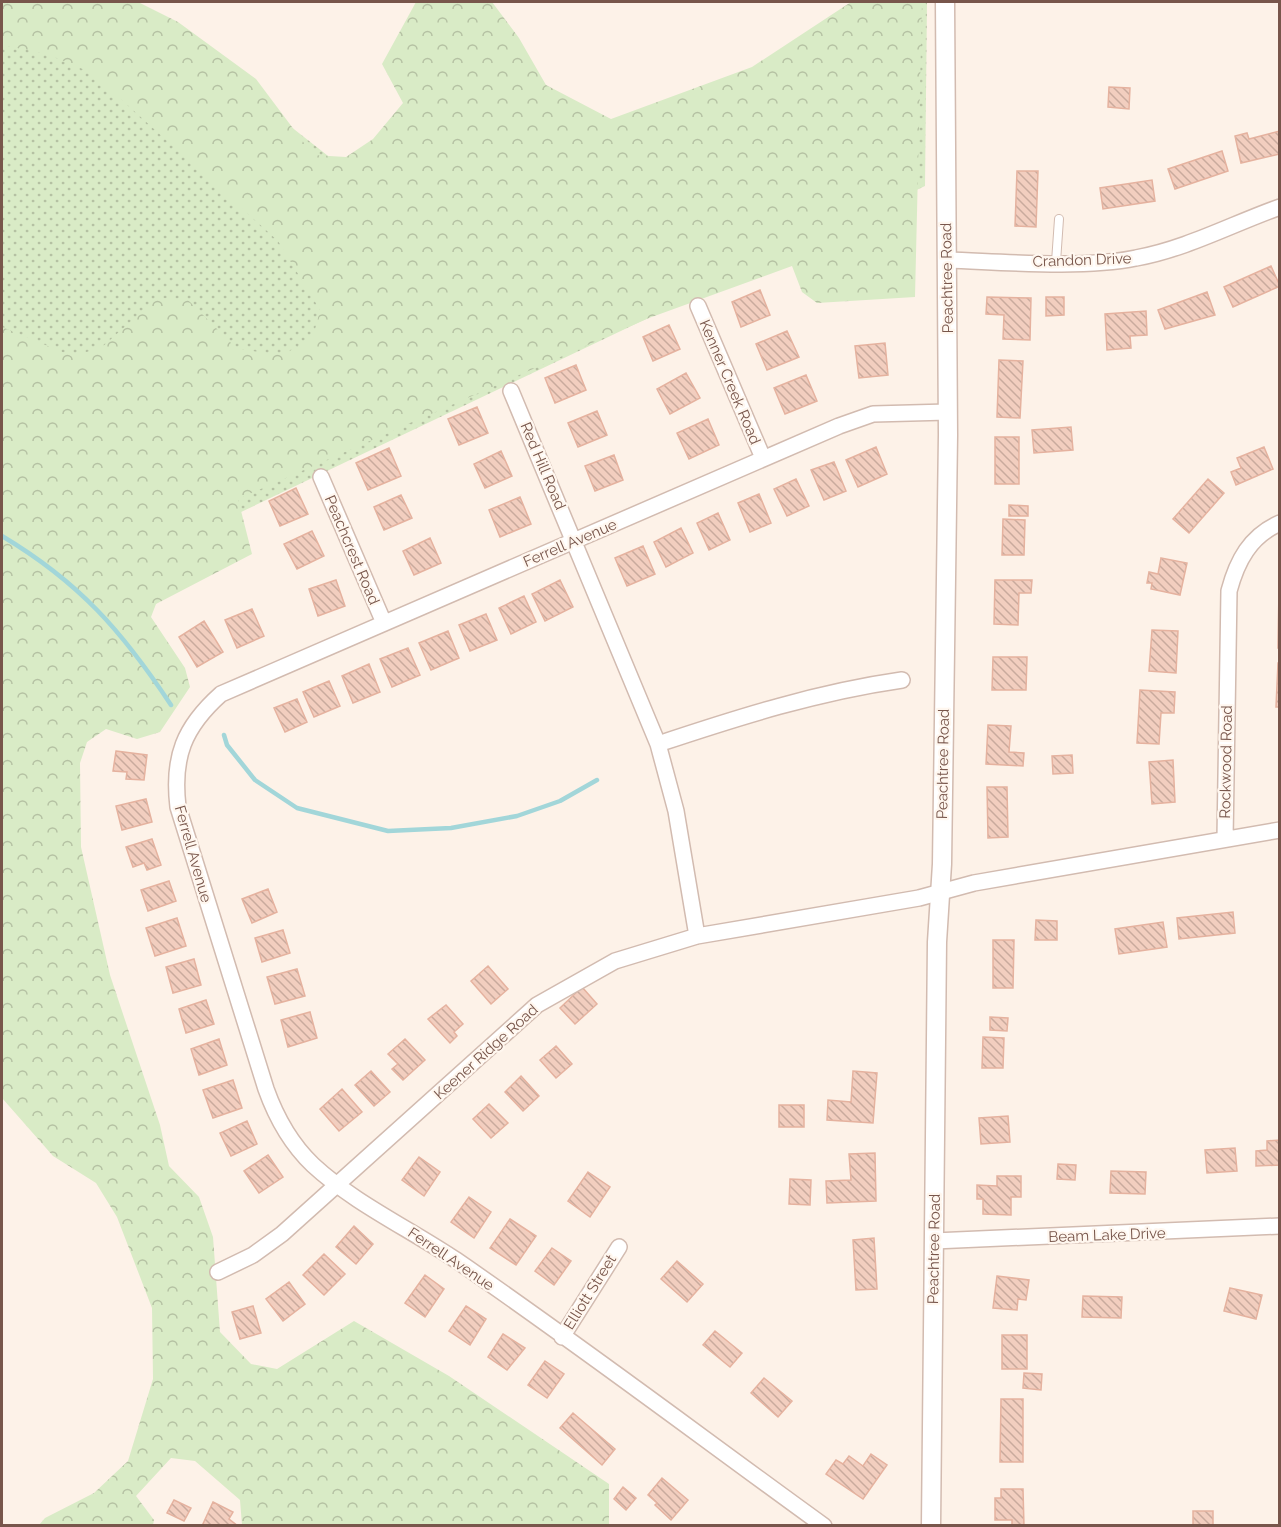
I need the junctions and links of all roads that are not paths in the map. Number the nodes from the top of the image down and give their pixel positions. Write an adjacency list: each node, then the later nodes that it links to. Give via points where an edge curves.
1 (945, 2): 4 (street, Peachtree Road)
2 (1280, 207): 5 (street, Crandon Drive, via 1177,248 1138,258)
3 (1059, 219): 5 (lane)
4 (948, 260): 5 (street, Crandon Drive); 8 (street, Peachtree Road)
5 (1056, 262)
6 (698, 306): 9 (street, Kenner Creek Road)
7 (511, 391): 12 (street, Red Hill Road)
8 (948, 412): 9 (street, Ferrell Avenue, via 873,414); 18 (street, Peachtree Road)
9 (763, 458): 12 (street, Ferrell Avenue)
10 (321, 477): 13 (street, Peachcrest Road)
11 (1280, 523): 17 (street, Rockwood Road, via 1252,541 1238,561 1229,591)
12 (574, 542): 13 (street, Ferrell Avenue); 15 (street, Red Hill Road)
13 (384, 623): 20 (street, Ferrell Avenue, via 221,694 189,728 179,753 175,782 178,807 272,1106 294,1144)
14 (902, 680): 15 (street, via 831,692 758,711)
15 (658, 744): 19 (street, Red Hill Road, via 676,811)
16 (1280, 830): 17 (street)
17 (1226, 839): 18 (street, Rockwood Road, via 974,883)
18 (940, 893): 19 (street, Keener Ridge Road); 22 (street, Peachtree Road)
19 (697, 936): 20 (street, Keener Ridge Road, via 615,961 537,1005)
20 (338, 1184): 24 (street, Keener Ridge Road, via 263,1248); 25 (street, Ferrell Avenue, via 456,1260)
21 (1280, 1226): 22 (street, Beam Lake Drive)
22 (934, 1241): 27 (street, Peachtree Road)
23 (619, 1247): 25 (street, Elliott Street)
24 (218, 1272)
25 (562, 1337): 26 (street, Ferrell Avenue)
26 (824, 1526)
27 (932, 1526)

